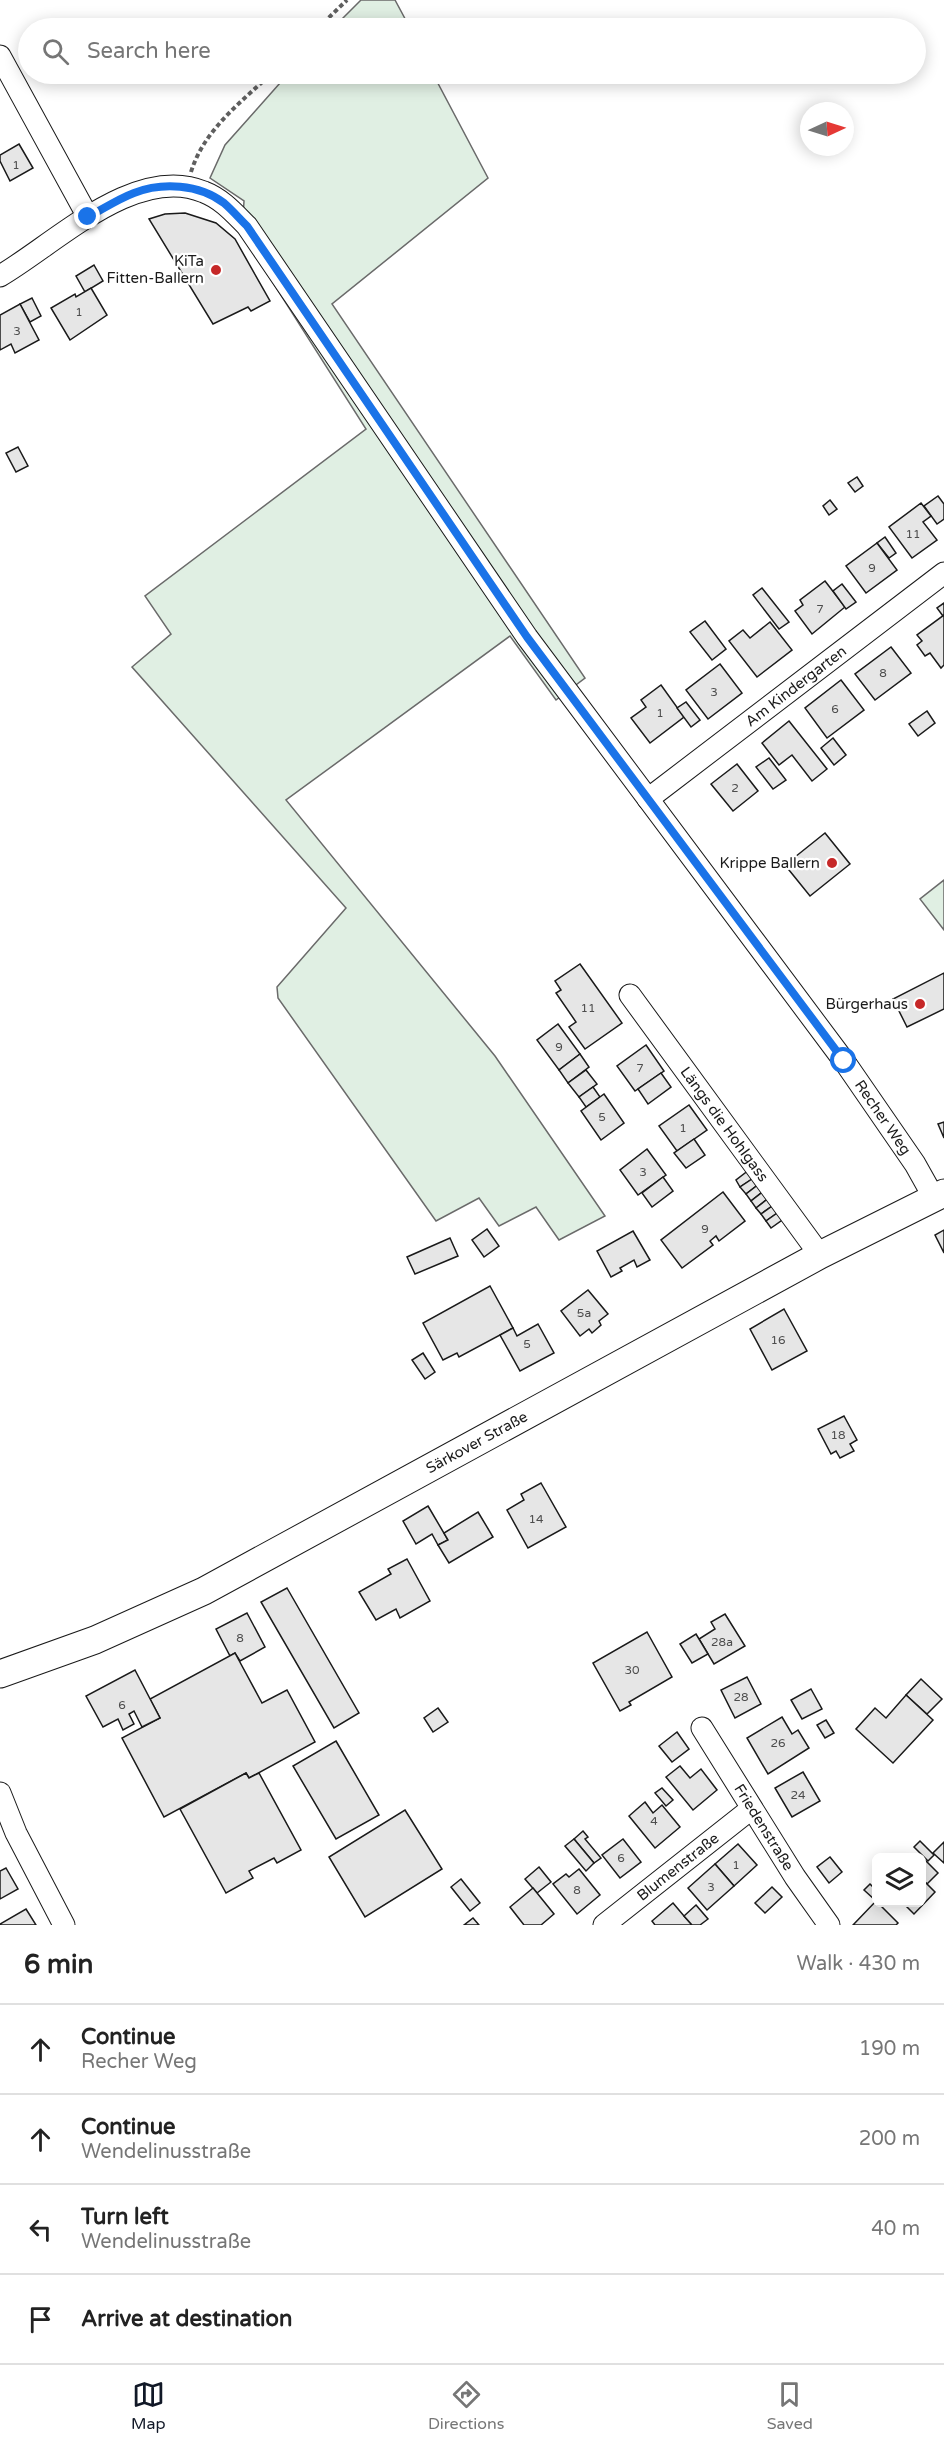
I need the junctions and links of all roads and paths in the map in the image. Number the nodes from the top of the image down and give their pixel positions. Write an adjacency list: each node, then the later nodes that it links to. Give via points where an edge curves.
1 (347, 0): 2 (path)
2 (328, 18)
3 (0, 56): 6 (street)
4 (260, 84): 5 (path, via 202,144)
5 (187, 187): 6 (street, via 159,187 134,193); 9 (street, Recher Weg, via 223,202 247,226 527,637)
6 (88, 217): 7 (street)
7 (0, 276)
8 (944, 573): 9 (street, Am Kindergarten)
9 (648, 799): 11 (street, Recher Weg)
10 (630, 995): 12 (street, Längs die Hohlgass)
11 (939, 1195): 12 (main road, Särkover Straße)
12 (820, 1255): 13 (main road, Särkover Straße, via 204,1592 95,1640)
13 (0, 1674)
14 (702, 1728): 16 (street, Friedenstraße)
15 (0, 1793): 17 (street, via 16,1833)
16 (751, 1809): 18 (street, Blumenstraße); 19 (street, Friedenstraße)
17 (64, 1925)
18 (604, 1925)
19 (829, 1925)

